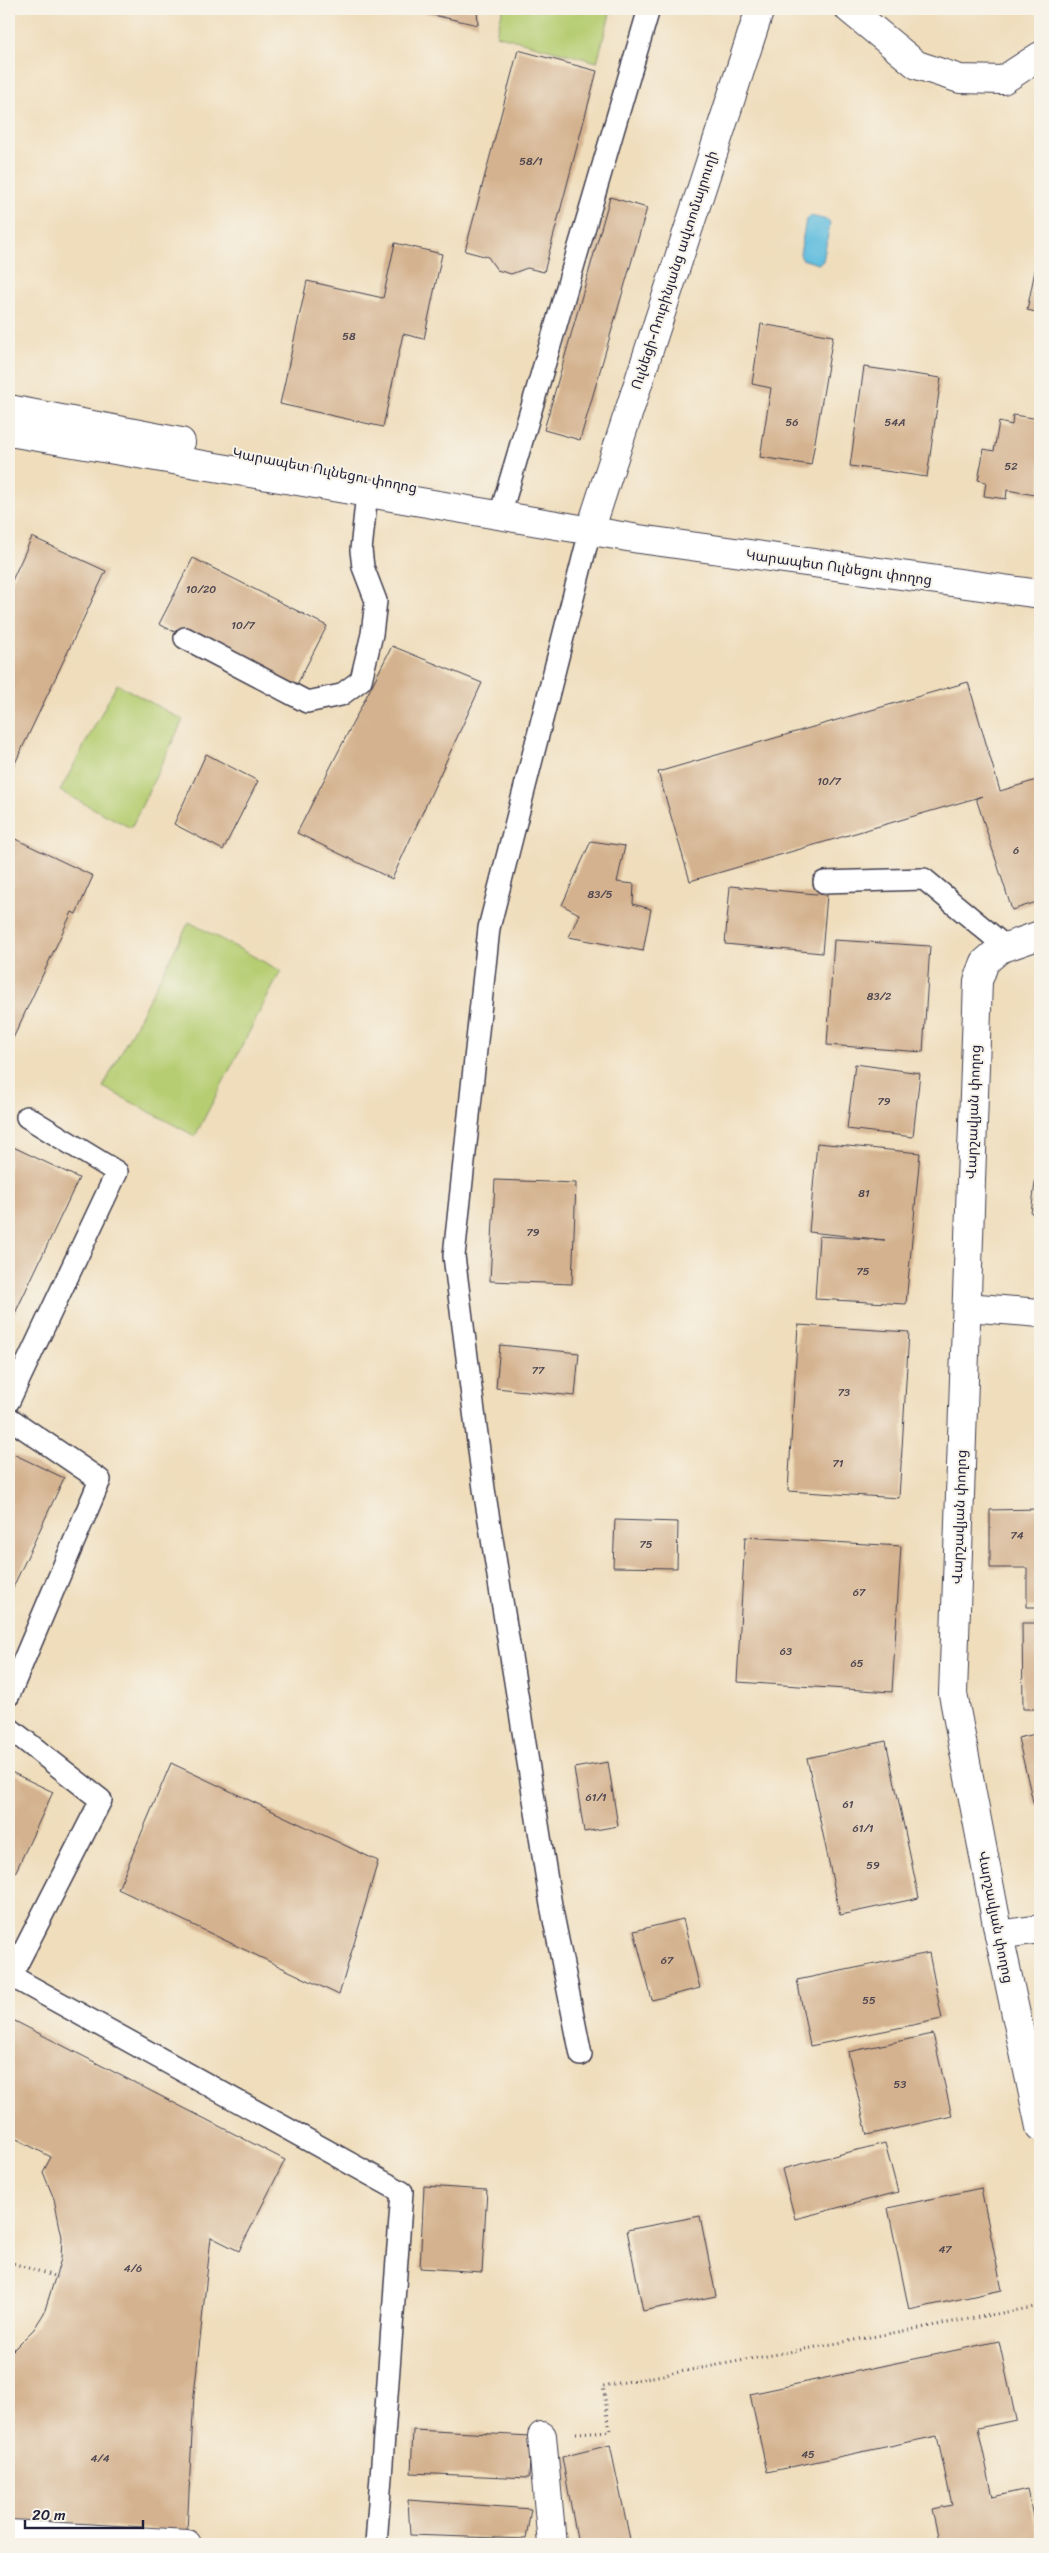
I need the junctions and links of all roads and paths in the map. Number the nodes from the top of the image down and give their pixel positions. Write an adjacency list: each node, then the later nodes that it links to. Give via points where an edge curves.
1 (649, 9): 8 (lane)
2 (760, 9): 9 (street, Ուլնեցի-Ռուբինյանց ավտոմայրուղի)
3 (849, 9): 4 (street, via 917,64 960,79 1003,80)
4 (1040, 56)
5 (9, 409): 8 (street, Կարապետ Ուլնեցու փողոց)
6 (9, 432): 7 (street, Կարապետ Ուլնեցու փողոց)
7 (367, 493): 9 (street, Կարապետ Ուլնեցու փողոց); 11 (lane, via 361,550 363,567 376,601 361,680 341,695 307,702)
8 (503, 505): 9 (street, Կարապետ Ուլնեցու փողոց)
9 (591, 526): 10 (street, Կարապետ Ուլնեցու փողոց, via 638,540); 24 (lane, via 489,928 454,1256 485,1498 551,1905)
10 (1040, 594)
11 (185, 638)
12 (824, 882): 14 (lane, via 924,879)
13 (1040, 934): 14 (street, Վարշավյան փողոց)
14 (1006, 947): 16 (street, Վարշավյան փողոց, via 985,962 978,981)
15 (27, 1117): 18 (lane, via 117,1172)
16 (966, 1307): 17 (street); 23 (street, Վարշավյան փողոց, via 953,1694)
17 (1040, 1314)
18 (9, 1400)
19 (9, 1418): 20 (lane, via 100,1480)
20 (9, 1696)
21 (9, 1728): 32 (lane, via 101,1800 11,1976 402,2192)
22 (1040, 1929): 23 (street)
23 (999, 1935): 25 (street, Վարշավյան փողոց)
24 (581, 2054)
25 (1040, 2127)
26 (9, 2262): 27 (path)
27 (57, 2276)
28 (1040, 2306): 29 (path, via 603,2386 610,2431)
29 (542, 2436): 33 (street)
30 (9, 2534): 31 (street)
31 (187, 2544)
32 (376, 2544)
33 (552, 2544)

